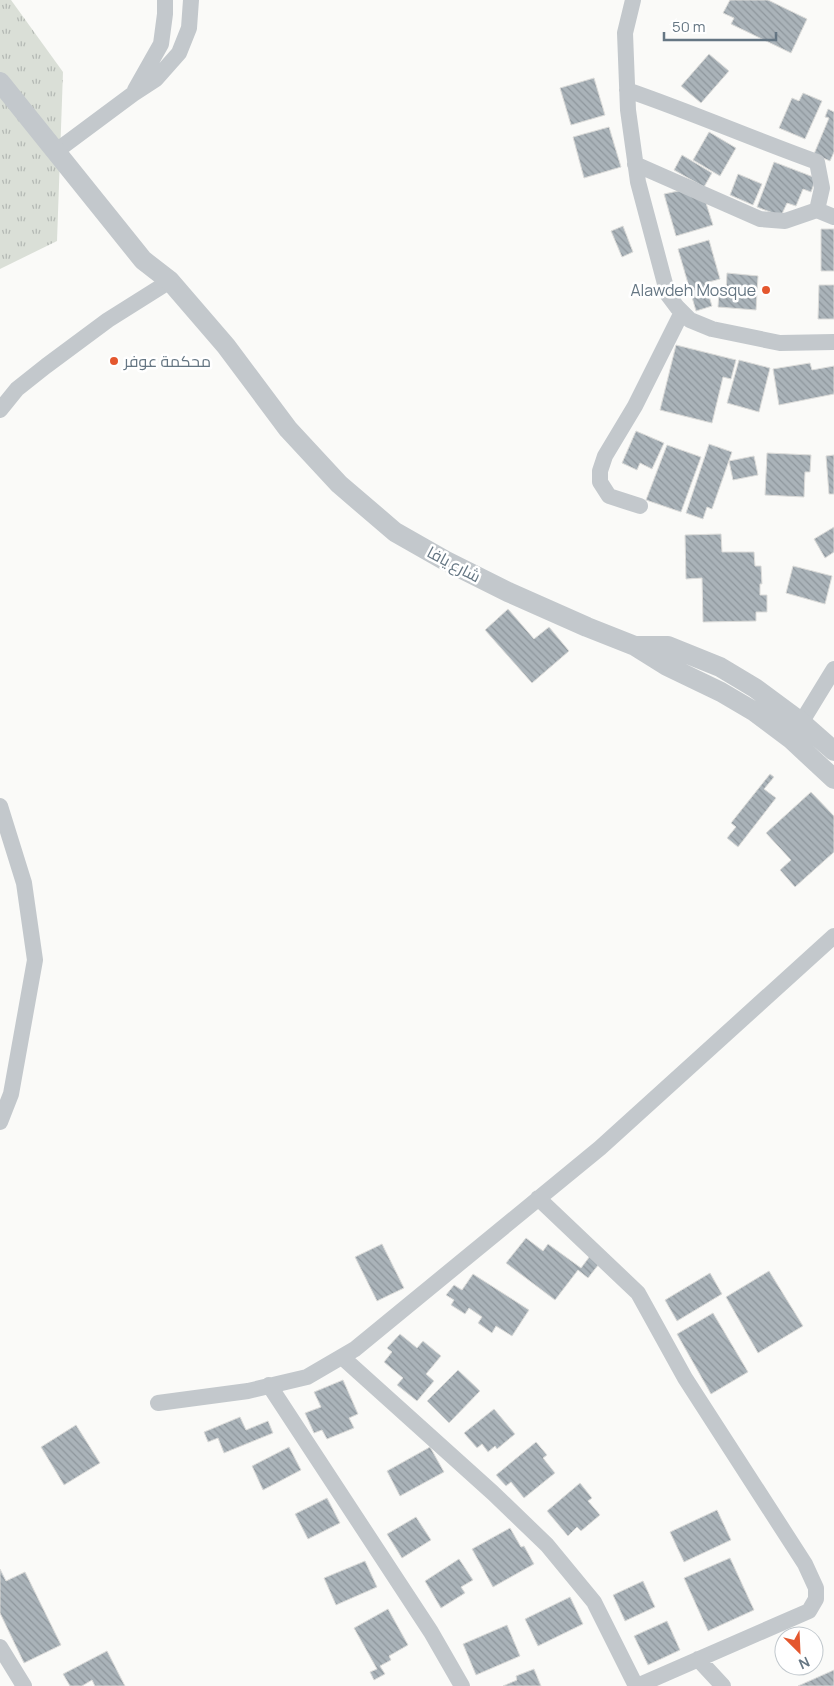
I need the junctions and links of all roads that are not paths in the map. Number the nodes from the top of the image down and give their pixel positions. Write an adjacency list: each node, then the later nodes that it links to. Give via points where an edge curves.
1 (165, 0): 6 (street, via 161,44)
2 (191, 0): 6 (street, via 189,28 179,53 156,79)
3 (633, 0): 5 (street, via 626,33)
4 (0, 82): 7 (street, شارع يافا)
5 (627, 90): 8 (street); 9 (street, via 817,162 822,188)
6 (133, 94): 7 (street)
7 (55, 152): 11 (street, شارع يافا, via 143,260)
8 (636, 164): 9 (street, via 760,219 785,220); 12 (street, via 668,294)
9 (817, 210): 10 (street)
10 (834, 217)
11 (170, 281): 14 (street, via 108,320 46,366 17,389); 17 (street, شارع يافا, via 226,346 288,429 339,484 395,532 508,592 635,646 667,666)
12 (682, 312): 13 (street, via 690,320 712,328 780,343); 15 (street, via 600,471 600,482 609,496)
13 (834, 342)
14 (0, 410)
15 (640, 506)
16 (834, 669): 17 (street)
17 (796, 731): 18 (street); 19 (street, شارع يافا)
18 (834, 750)
19 (834, 779)
20 (0, 806): 22 (street, via 24,883 35,960 12,1094)
21 (834, 936): 23 (street, via 600,1148)
22 (0, 1122)
23 (538, 1198): 24 (street); 28 (street, via 638,1293 685,1378 805,1564 816,1588 816,1599 809,1610)
24 (342, 1357): 25 (street, via 307,1377); 31 (street, via 547,1544 594,1602)
25 (269, 1386): 26 (street); 30 (street, via 431,1632)
26 (158, 1403)
27 (0, 1647): 29 (street)
28 (698, 1659): 31 (street); 32 (street)
29 (24, 1686)
30 (462, 1686)
31 (636, 1686)
32 (723, 1686)

